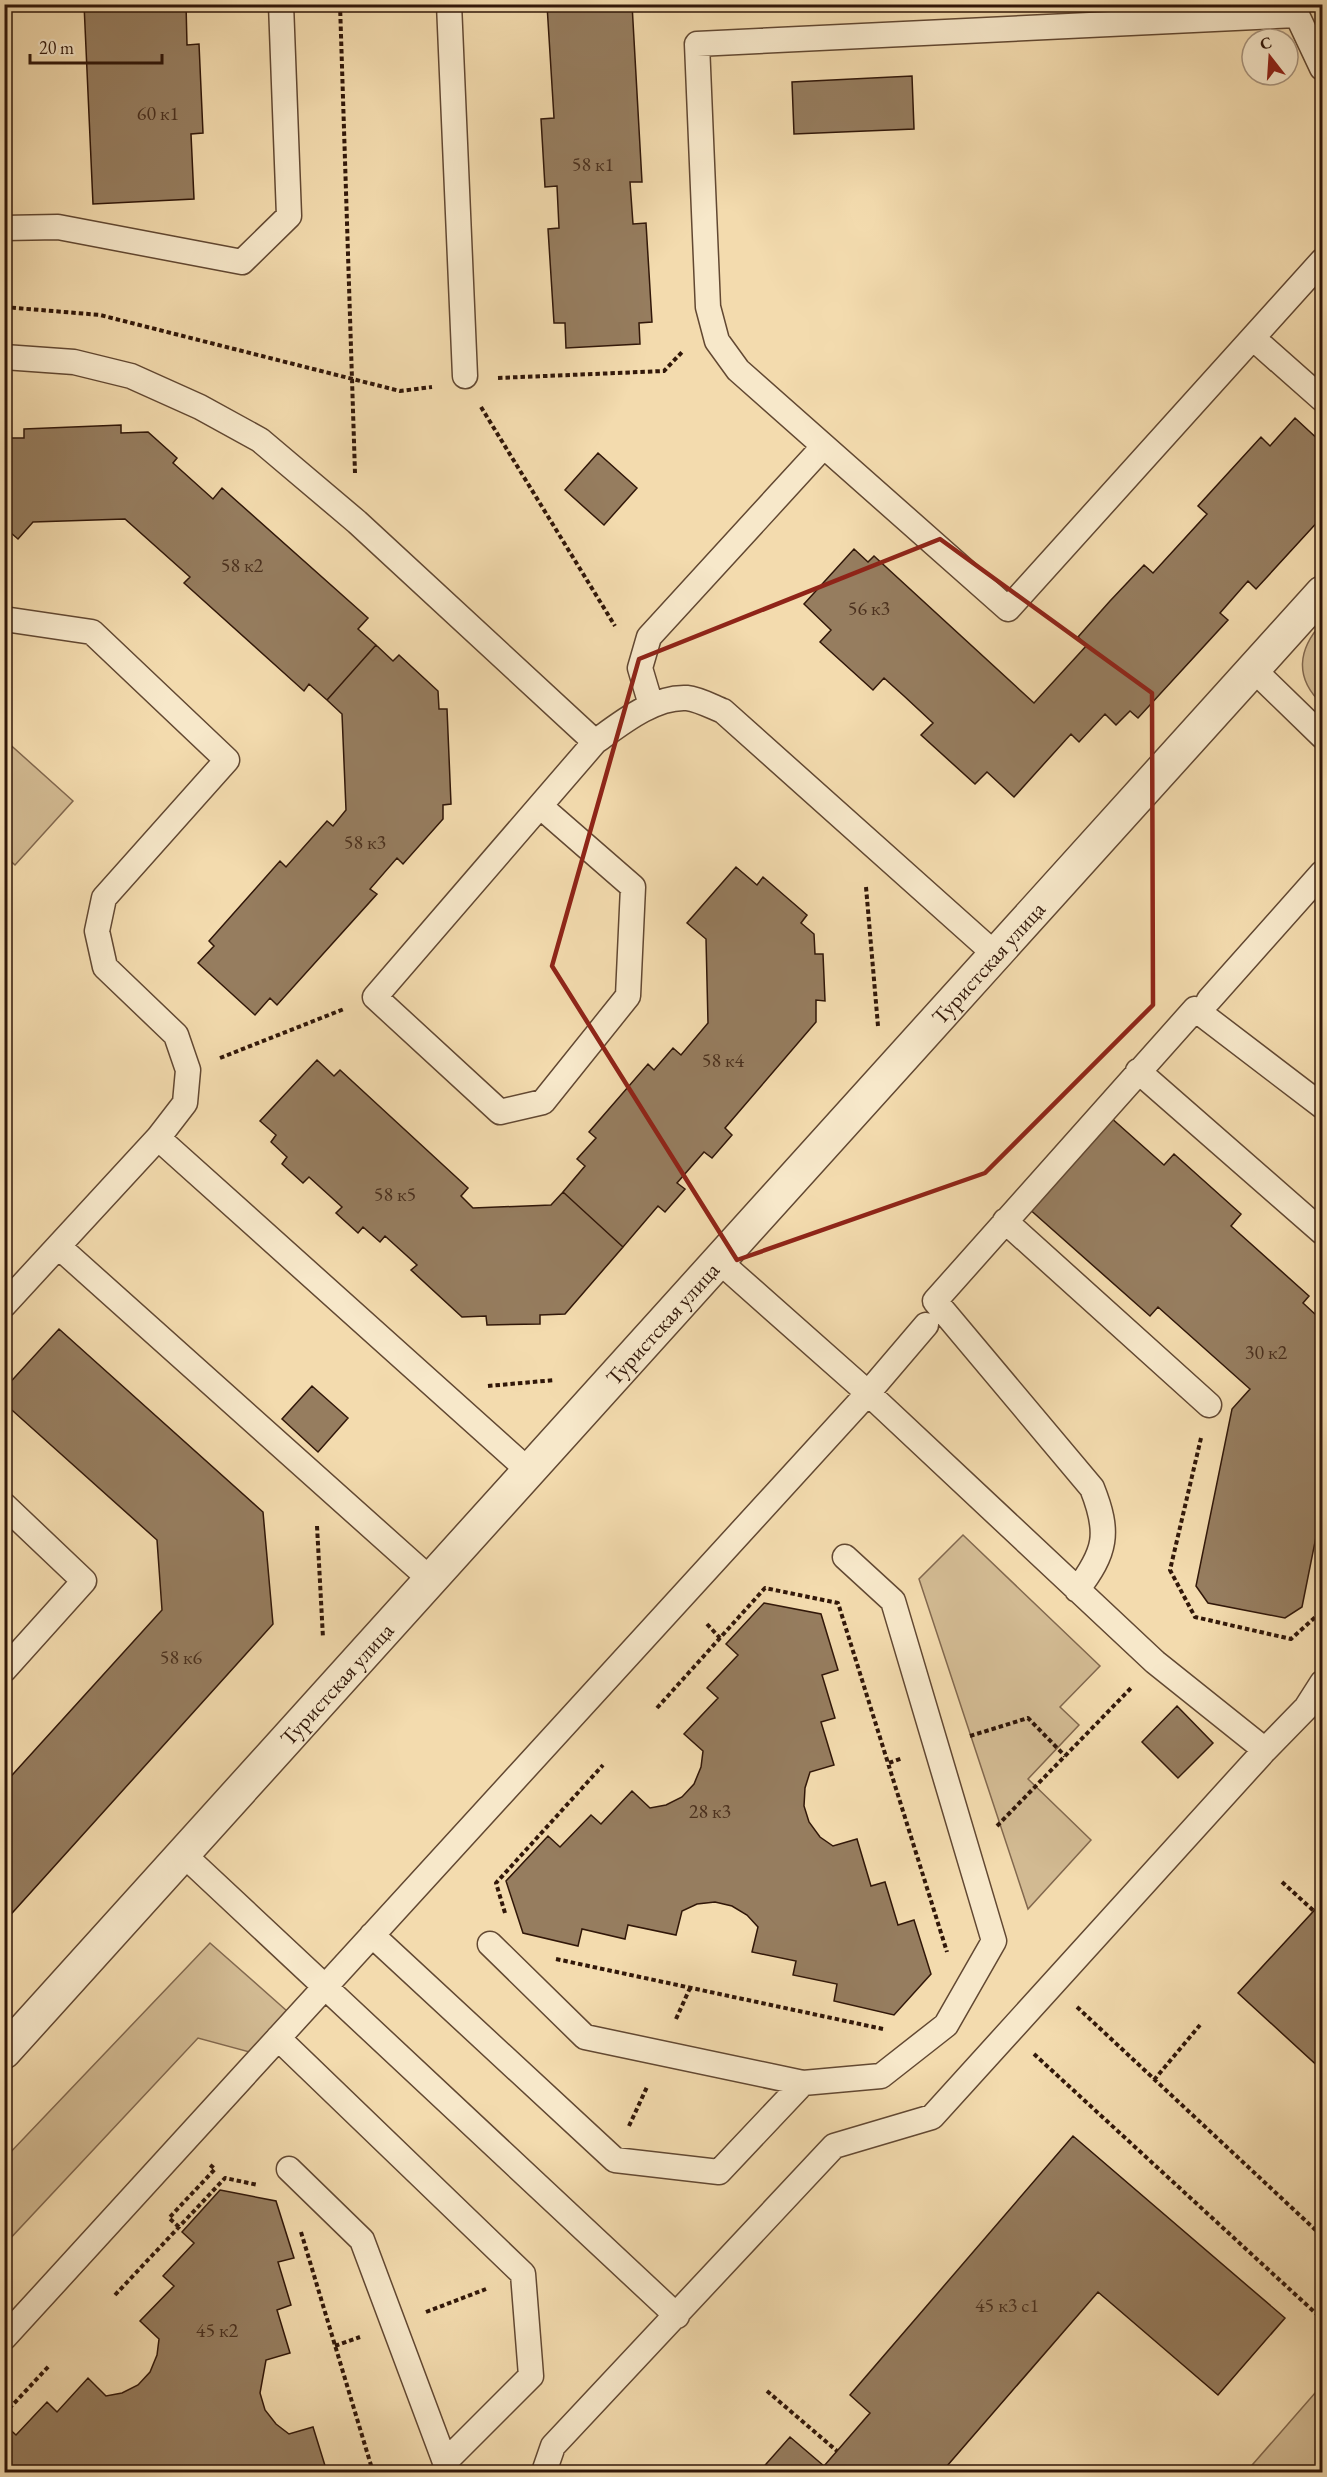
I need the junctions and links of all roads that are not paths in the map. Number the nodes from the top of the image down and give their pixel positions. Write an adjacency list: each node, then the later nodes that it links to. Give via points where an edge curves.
1 (281, 4): 5 (lane, via 290,216 242,262 58,227)
2 (449, 4): 9 (lane)
3 (1106, 14): 4 (lane, via 1297,15); 11 (lane, via 697,44 708,307 717,341 738,370)
4 (1323, 68)
5 (4, 228)
6 (1323, 261): 7 (lane)
7 (1254, 339): 10 (lane); 11 (lane, via 1008,609)
8 (4, 357): 17 (lane, via 74,362 131,376 260,440 357,522)
9 (465, 379)
10 (1323, 399)
11 (823, 447): 15 (lane, via 649,638 640,668)
12 (1323, 593): 14 (street, Туристская улица)
13 (4, 619): 24 (lane, via 92,632 227,760 104,898 97,931 105,967 176,1035 188,1071 185,1103)
14 (1254, 670): 16 (lane); 20 (street, Туристская улица)
15 (651, 705): 17 (lane); 20 (lane, via 688,698 723,711)
16 (1323, 736)
17 (595, 742): 18 (lane)
18 (540, 806): 18 (lane, via 375,997 501,1112 543,1102 628,996 633,887)
19 (1323, 873): 21 (lane)
20 (996, 954): 28 (street, Туристская улица)
21 (1209, 1000)
22 (1138, 1071): 23 (lane, via 1195,1009); 25 (lane); 26 (lane)
23 (1323, 1106)
24 (158, 1138): 27 (lane); 33 (lane)
25 (1005, 1221): 32 (lane); 37 (lane, via 935,1301 1092,1488 1104,1517 1101,1547 1094,1568)
26 (1323, 1232)
27 (59, 1246): 29 (lane); 36 (lane)
28 (719, 1261): 31 (lane); 33 (street, Туристская улица)
29 (4, 1305)
30 (926, 1325): 31 (lane)
31 (868, 1393): 37 (lane); 42 (lane)
32 (1209, 1405)
33 (529, 1471): 36 (street, Туристская улица)
34 (4, 1505): 38 (lane, via 84,1581)
35 (845, 1557): 47 (lane, via 893,1601 994,1941 946,2025 881,2076)
36 (431, 1580): 41 (street, Туристская улица)
37 (1077, 1590): 40 (lane, via 1155,1662)
38 (4, 1670)
39 (1323, 1683): 40 (lane, via 1306,1708)
40 (1265, 1750): 49 (lane, via 932,2117 834,2146)
41 (183, 1854): 44 (lane); 46 (street, Туристская улица)
42 (372, 1935): 44 (lane); 47 (lane, via 615,2160 719,2172)
43 (490, 1944): 47 (lane, via 585,2037)
44 (326, 1986): 45 (lane); 49 (lane)
45 (278, 2038): 50 (lane); 51 (lane, via 524,2274 531,2376)
46 (4, 2052)
47 (803, 2083)
48 (289, 2169): 51 (lane, via 362,2240)
49 (677, 2316): 52 (lane, via 553,2446)
50 (4, 2338)
51 (446, 2467)
52 (544, 2472)

